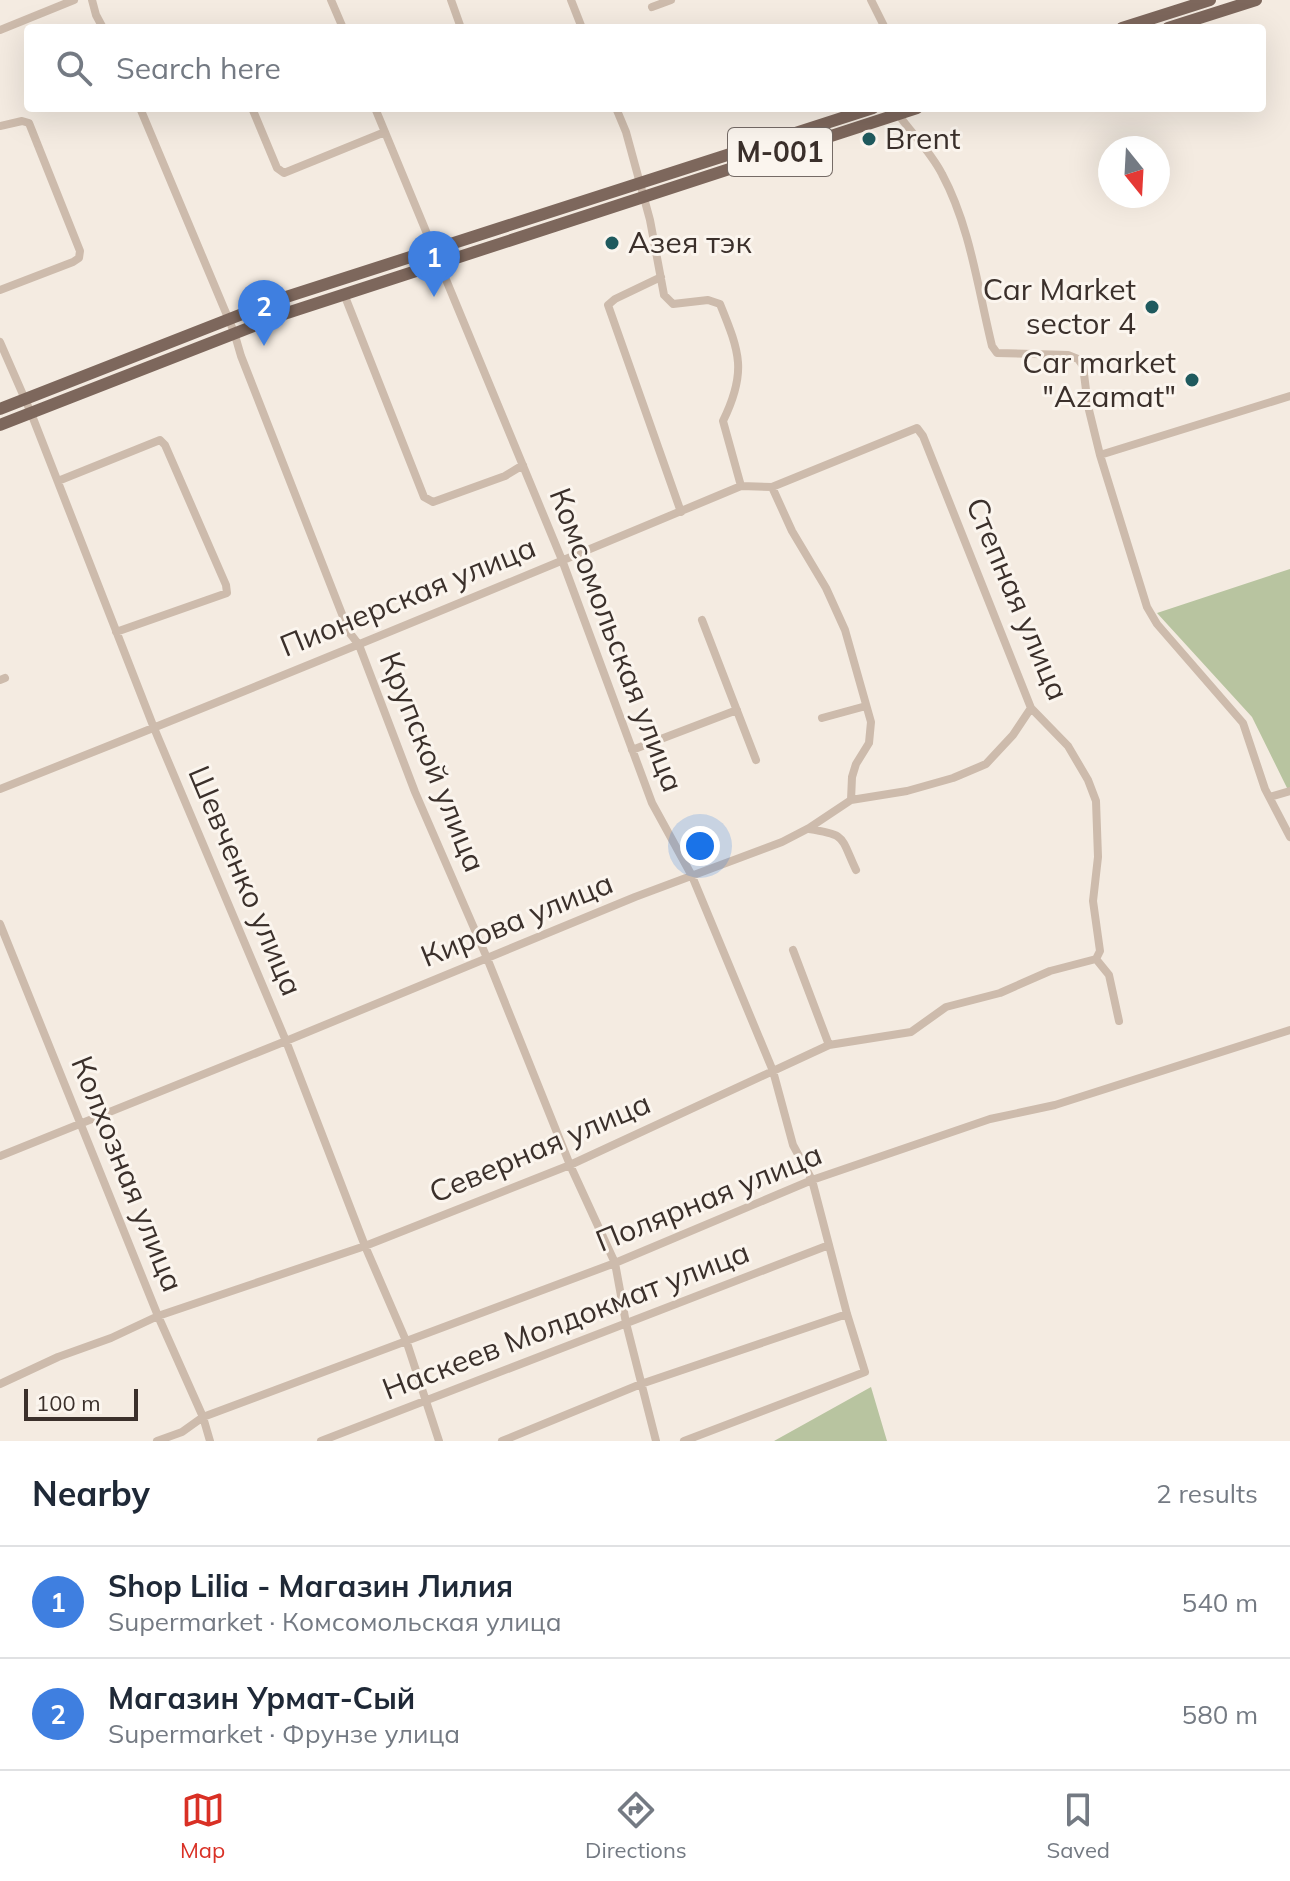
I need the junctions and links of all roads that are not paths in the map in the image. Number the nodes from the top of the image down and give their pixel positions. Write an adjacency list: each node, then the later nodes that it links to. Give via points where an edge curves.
1 (74, 0): 18 (street)
2 (92, 0): 11 (street)
3 (331, 0): 12 (street)
4 (451, 0): 13 (street)
5 (571, 0): 14 (street)
6 (671, 0): 10 (street)
7 (871, 0): 15 (street)
8 (1210, 0): 16 (main road)
9 (1256, 0): 17 (main road)
10 (652, 7)
11 (101, 24)
12 (341, 24)
13 (460, 24)
14 (580, 24)
15 (883, 24)
16 (1135, 24)
17 (1181, 24)
18 (0, 30)
19 (142, 112): 36 (street, Крупской улица)
20 (254, 112): 28 (street, via 277,168 284,173)
21 (377, 112): 28 (street, Комсомольская улица)
22 (618, 112): 29 (street)
23 (864, 112): 27 (main road, M-001)
24 (904, 112): 25 (main road, M-001)
25 (898, 114): 27 (main road, M-001); 45 (street, via 943,175 967,241 992,346 1004,355 1049,353 1078,359 1086,376)
26 (0, 126): 34 (street, via 29,123 80,251 73,262)
27 (825, 130): 29 (main road, M-001); 30 (main road, M-001)
28 (385, 132): 31 (street, Комсомольская улица)
29 (640, 183): 30 (street); 31 (main road, M-001)
30 (644, 197): 32 (main road, M-001); 33 (street)
31 (435, 249): 32 (street, Комсомольская улица); 36 (main road, M-001)
32 (441, 263): 35 (main road, M-001); 46 (street, Комсомольская улица)
33 (661, 277): 48 (street, via 664,295 673,304 720,304 731,331 740,364 723,421); 50 (street, via 608,305)
34 (0, 290)
35 (344, 294): 37 (main road, M-001); 46 (street, via 424,497 433,502)
36 (229, 319): 37 (street, Крупской улица); 40 (main road, M-001)
37 (234, 332): 42 (main road, M-001); 54 (street, Крупской улица, via 349,632)
38 (0, 342): 40 (street, Шевченко улица)
39 (1290, 396): 45 (street)
40 (25, 399): 41 (main road, M-001); 42 (street, Шевченко улица)
41 (0, 409)
42 (31, 413): 43 (main road, M-001); 47 (street, Шевченко улица)
43 (0, 425)
44 (923, 436): 49 (street, Пионерская улица, via 917,428 908,430); 56 (street, Степная улица)
45 (1100, 455): 64 (street, via 1147,607 1243,723)
46 (523, 465): 51 (street, Комсомольская улица)
47 (58, 481): 53 (street, Шевченко улица); 53 (street, via 160,440 226,585 227,593)
48 (741, 486): 49 (street, Пионерская улица); 50 (street, Пионерская улица)
49 (772, 487): 55 (street, via 845,630)
50 (681, 512): 51 (street, Пионерская улица)
51 (562, 560): 54 (street, Пионерская улица); 60 (street, Комсомольская улица)
52 (702, 620): 57 (street)
53 (116, 632): 59 (street, Шевченко улица)
54 (359, 645): 59 (street, Пионерская улица); 72 (street, Крупской улица)
55 (866, 706): 58 (street); 65 (street, via 869,743 856,764)
56 (1031, 708): 65 (street, Кирова улица, via 986,764 907,791); 73 (street, Степная улица, via 1068,746 1096,801)
57 (737, 710): 60 (street); 61 (street)
58 (822, 718)
59 (154, 728): 62 (street, Пионерская улица); 76 (street, Шевченко улица)
60 (632, 750): 69 (street, Комсомольская улица, via 652,803)
61 (756, 760)
62 (0, 789)
63 (1290, 791): 64 (street)
64 (1270, 797): 67 (street)
65 (851, 800): 66 (street, Кирова улица)
66 (809, 828): 68 (street, via 835,832); 69 (street, Кирова улица)
67 (1290, 837)
68 (856, 870)
69 (692, 876): 72 (street, Кирова улица); 78 (street, Комсомольская улица)
70 (0, 924): 79 (street, Колхозная улица)
71 (793, 950): 77 (street)
72 (487, 958): 76 (street, Кирова улица); 81 (street, Крупской улица)
73 (1096, 959): 74 (street, via 1109,975); 77 (street, Северная улица, via 946,1007 911,1032)
74 (1119, 1021)
75 (1290, 1030): 82 (street, Полярная улица, via 1055,1105 990,1119)
76 (286, 1041): 79 (street, Кирова улица); 84 (street, Шевченко улица)
77 (829, 1045): 78 (street, Северная улица)
78 (773, 1071): 81 (street, Северная улица); 82 (street, Комсомольская улица, via 793,1145)
79 (81, 1122): 80 (street, Кирова улица); 87 (street, Колхозная улица)
80 (0, 1156)
81 (570, 1165): 84 (street, Северная улица); 85 (street, Крупской улица)
82 (812, 1180): 83 (street, Комсомольская улица); 85 (street, Полярная улица)
83 (829, 1245): 86 (street, Комсомольская улица); 88 (street, Наскеев Молдокмат улица)
84 (365, 1246): 87 (street, Северная улица); 89 (street, Шевченко улица)
85 (615, 1263): 88 (street, Крупской улица); 89 (street, Полярная улица)
86 (847, 1314): 91 (street); 100 (street, Комсомольская улица, via 865,1372)
87 (158, 1316): 90 (street, Северная улица); 93 (street, Колхозная улица)
88 (626, 1323): 91 (street, Крупской улица); 92 (street, Наскеев Молдокмат улица)
89 (407, 1343): 92 (street, Шевченко улица); 93 (street, Полярная улица)
90 (0, 1384)
91 (641, 1384): 98 (street); 99 (street, Крупской улица)
92 (426, 1401): 96 (street, Наскеев Молдокмат улица); 97 (street, Шевченко улица)
93 (203, 1417): 94 (street, Полярная улица); 95 (street, Колхозная улица)
94 (157, 1441)
95 (210, 1441)
96 (321, 1441)
97 (439, 1441)
98 (502, 1441)
99 (656, 1441)
100 (684, 1441)

